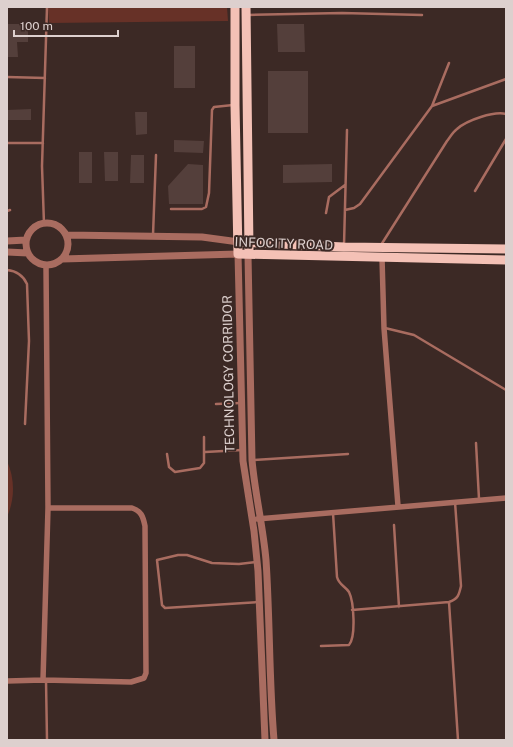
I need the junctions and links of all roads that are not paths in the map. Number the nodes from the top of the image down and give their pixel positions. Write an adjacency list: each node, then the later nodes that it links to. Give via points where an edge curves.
1 (47, 7): 7 (lane)
2 (235, 7): 9 (main road, TECHNOLOGY CORRIDOR)
3 (246, 11): 4 (lane); 28 (main road)
4 (422, 15)
5 (449, 63): 10 (lane)
6 (7, 77): 7 (lane)
7 (45, 78): 15 (lane)
8 (506, 79): 10 (lane)
9 (235, 105): 19 (lane, via 214,107 212,110 209,192 206,207); 27 (main road, TECHNOLOGY CORRIDOR)
10 (432, 106): 20 (lane, via 364,200 354,208)
11 (506, 114): 30 (lane, via 489,114 457,129)
12 (347, 130): 17 (lane)
13 (506, 139): 18 (lane)
14 (7, 143): 15 (lane)
15 (43, 143): 22 (lane)
16 (156, 155): 24 (lane)
17 (346, 185): 20 (lane); 21 (lane, via 328,198)
18 (475, 191)
19 (171, 209)
20 (345, 210): 29 (lane)
21 (326, 213)
22 (44, 224): 23 (street, via 58,227); 25 (street, via 32,229)
23 (66, 235): 24 (street, INFOCITY ROAD); 37 (street, via 68,248)
24 (153, 236): 27 (street, INFOCITY ROAD, via 202,237)
25 (26, 240): 26 (street); 33 (street)
26 (7, 241)
27 (239, 242): 28 (main road, INFOCITY ROAD); 34 (main road, TECHNOLOGY CORRIDOR)
28 (249, 244): 29 (main road, INFOCITY ROAD); 35 (main road)
29 (344, 247): 30 (main road, INFOCITY ROAD)
30 (380, 247): 31 (main road, INFOCITY ROAD)
31 (506, 249)
32 (7, 252): 33 (street)
33 (28, 253): 39 (street, via 36,262)
34 (238, 254): 35 (main road, INFOCITY ROAD); 37 (street, INFOCITY ROAD); 43 (street, TECHNOLOGY CORRIDOR)
35 (248, 255): 36 (main road, INFOCITY ROAD); 52 (street)
36 (382, 258): 38 (main road, INFOCITY ROAD); 41 (street)
37 (62, 259): 39 (street, via 52,265)
38 (506, 260)
39 (46, 265): 57 (street)
40 (7, 270): 45 (lane, via 18,272 27,284 29,341)
41 (384, 328): 42 (lane, via 414,335); 56 (street)
42 (506, 390)
43 (241, 403): 44 (lane); 48 (street, TECHNOLOGY CORRIDOR)
44 (216, 404)
45 (25, 424)
46 (204, 437): 49 (lane)
47 (476, 443): 54 (lane)
48 (243, 450): 49 (lane); 60 (street, TECHNOLOGY CORRIDOR)
49 (204, 452): 50 (lane, via 202,467 179,472 169,467)
50 (167, 454)
51 (348, 454): 52 (lane)
52 (252, 460): 59 (street)
53 (506, 498): 54 (street)
54 (478, 499): 55 (street)
55 (455, 502): 56 (street); 64 (lane, via 461,586 459,595)
56 (398, 506): 58 (street)
57 (48, 508): 68 (street); 68 (street, via 132,508 138,510 143,517 146,673 144,678 131,682)
58 (333, 512): 59 (street); 66 (lane, via 337,578 349,592)
59 (261, 518): 60 (street); 72 (street)
60 (252, 520): 62 (street, TECHNOLOGY CORRIDOR)
61 (394, 525): 65 (lane)
62 (257, 562): 63 (street, TECHNOLOGY CORRIDOR); 63 (lane, via 212,563 187,555 157,560 162,605 165,608)
63 (260, 602): 71 (street, TECHNOLOGY CORRIDOR)
64 (449, 602): 65 (lane); 73 (lane)
65 (399, 607): 66 (lane)
66 (352, 610): 67 (lane, via 353,636 349,645)
67 (321, 646)
68 (45, 680): 69 (street); 70 (lane)
69 (7, 681)
70 (47, 740)
71 (265, 740)
72 (274, 740)
73 (458, 740)

